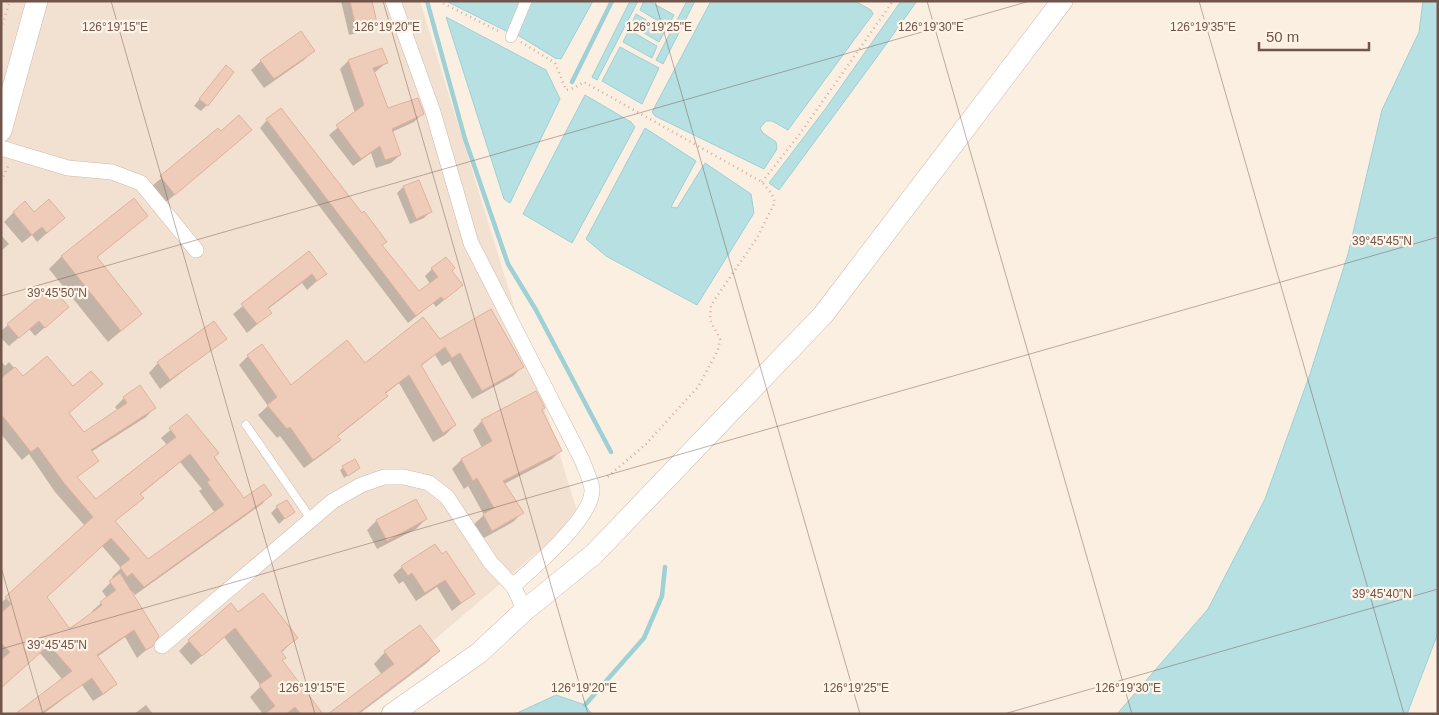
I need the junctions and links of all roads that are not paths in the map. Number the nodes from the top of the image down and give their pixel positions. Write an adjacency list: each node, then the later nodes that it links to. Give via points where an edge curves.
1 (37, 1): 6 (main road)
2 (393, 1): 11 (street, via 433,112 471,243 582,460 592,490 585,509 561,543)
3 (526, 1): 5 (street)
4 (1062, 1): 12 (main road, via 823,315 594,554)
5 (511, 37)
6 (1, 131)
7 (1, 148): 8 (street, via 68,168 112,172 140,183)
8 (196, 250)
9 (246, 425): 10 (lane)
10 (311, 519): 11 (street, via 333,501 361,485 384,477 429,483 447,497 491,563); 13 (street)
11 (513, 586): 12 (street)
12 (525, 610): 14 (main road, via 479,653)
13 (162, 646)
14 (392, 714)

